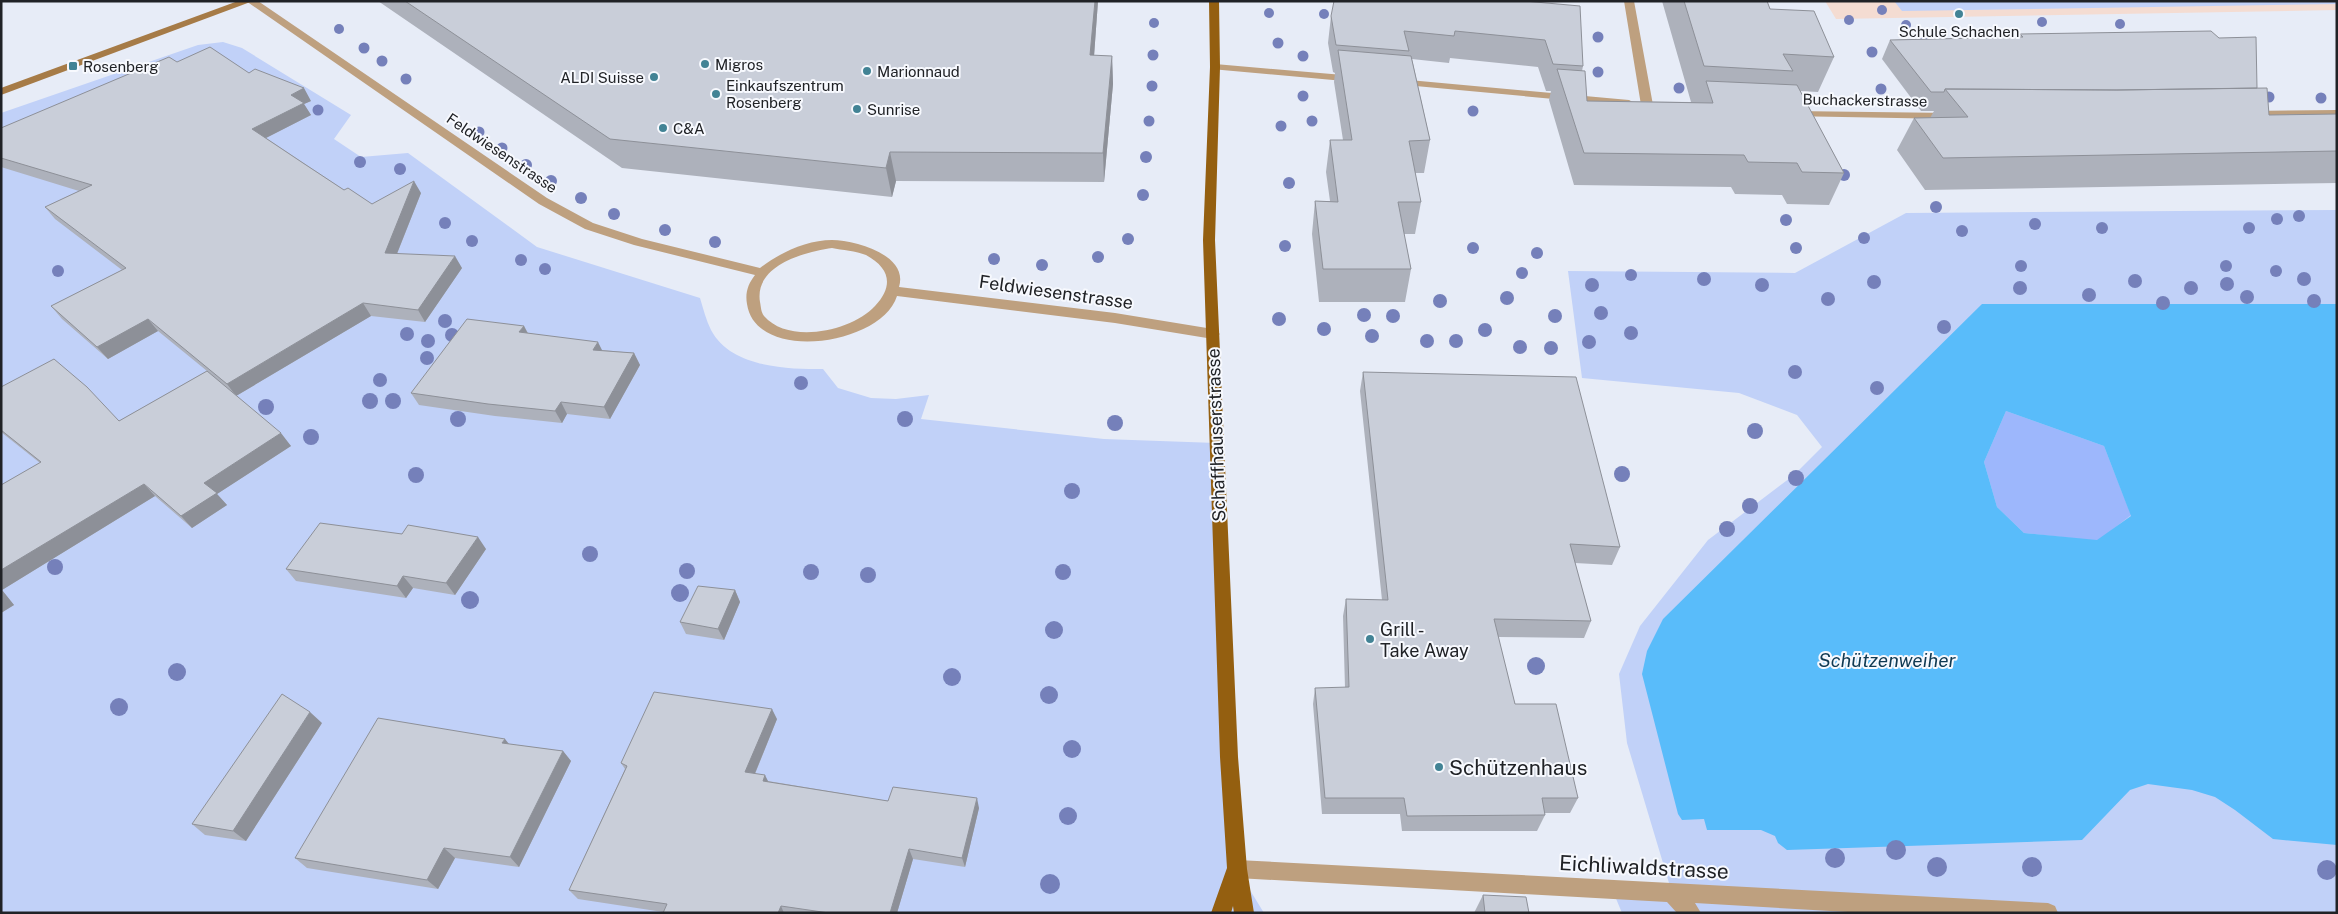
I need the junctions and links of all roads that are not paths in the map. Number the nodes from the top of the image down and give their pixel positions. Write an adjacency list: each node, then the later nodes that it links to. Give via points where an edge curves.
1 (249, 1): 7 (main road); 12 (street, Feldwiesenstrasse, via 543,201 589,226 638,242)
2 (1214, 1): 4 (main road, Schaffhauserstrasse)
3 (1629, 1): 6 (street, via 1652,106)
4 (1215, 67): 5 (street); 14 (main road, Schaffhauserstrasse, via 1209,240)
5 (1367, 80)
6 (1387, 82)
7 (1, 92)
8 (1776, 113): 11 (street, Buchackerstrasse)
9 (2337, 113): 10 (street)
10 (2235, 114)
11 (1961, 116)
12 (762, 273): 13 (street, via 784,257 812,246 850,245 870,251 884,260 895,280); 13 (street, via 754,287 752,302 757,316 768,327 786,335 807,338 853,330 886,305)
13 (894, 291): 14 (street, Feldwiesenstrasse, via 1115,318)
14 (1213, 334): 15 (main road, Schaffhauserstrasse, via 1228,738)
15 (1237, 869): 16 (street, Eichliwaldstrasse); 17 (main road, Schaffhauserstrasse); 18 (main road, Schaffhauserstrasse)
16 (1672, 893): 19 (street); 20 (street, Eichliwaldstrasse)
17 (1221, 913)
18 (1244, 913)
19 (1691, 913)
20 (2048, 913)

